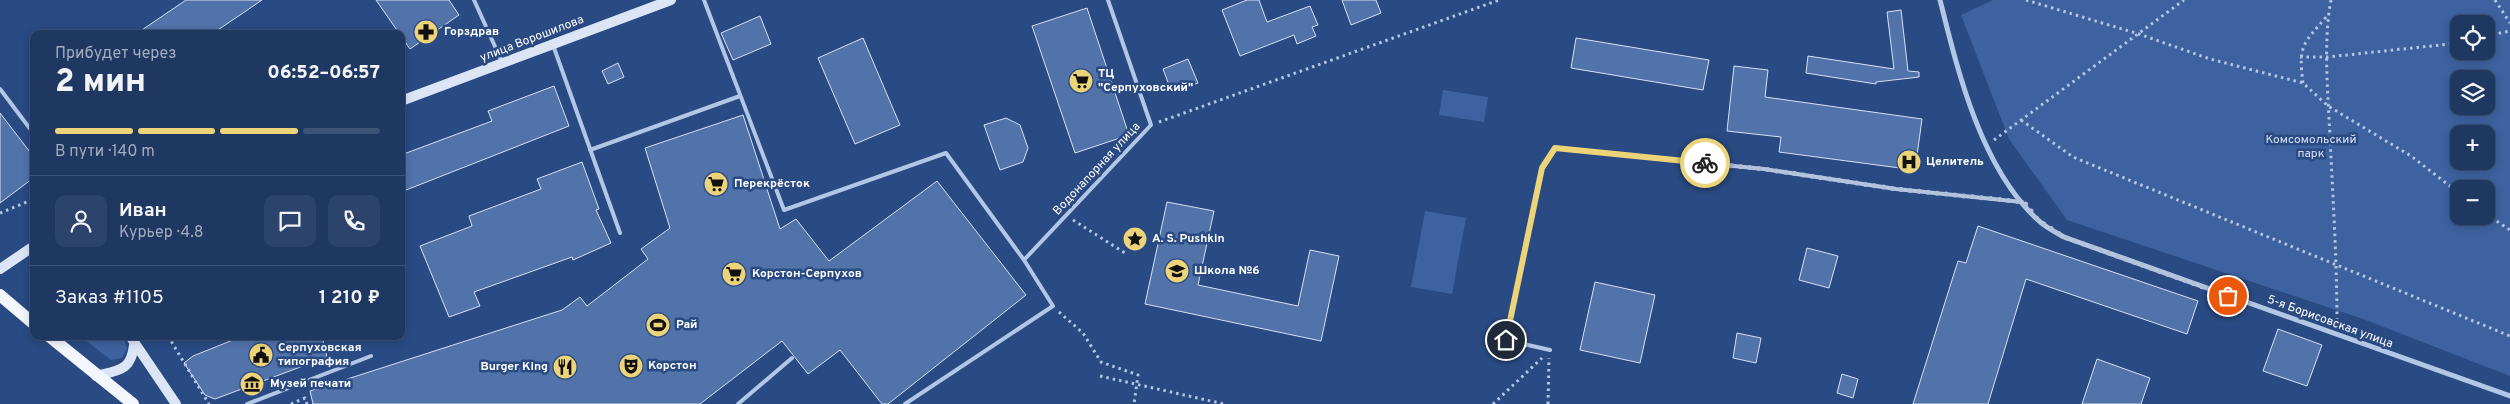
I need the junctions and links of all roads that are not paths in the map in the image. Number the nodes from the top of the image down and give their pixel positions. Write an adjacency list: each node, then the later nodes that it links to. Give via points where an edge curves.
1 (474, 0): 7 (lane)
2 (671, 0): 6 (main road, улица Ворошилова)
3 (704, 0): 9 (lane)
4 (1108, 0): 16 (lane, Водонапорная улица, via 1151,125)
5 (1940, 0): 13 (street, 5-я Борисовская улица, via 1968,103 1986,147)
6 (553, 44): 7 (main road, улица Ворошилова); 12 (lane)
7 (503, 63): 10 (main road, улица Ворошилова)
8 (0, 89): 11 (lane)
9 (740, 96): 12 (lane); 16 (lane, via 784,210 946,153)
10 (405, 100)
11 (30, 129)
12 (590, 150): 14 (lane)
13 (2024, 202): 22 (lane, via 1896,189 1764,169 1555,148 1542,168 1506,340); 26 (street, 5-я Борисовская улица, via 2038,220 2064,237)
14 (620, 233)
15 (30, 249): 17 (main road)
16 (1024, 260): 31 (lane, via 1053,306)
17 (0, 269)
18 (0, 295): 19 (main road)
19 (30, 321)
20 (54, 340): 25 (main road)
21 (132, 340): 25 (main road, via 132,359 125,367); 28 (main road)
22 (1550, 350)
23 (370, 356): 29 (lane)
24 (792, 358): 30 (lane)
25 (96, 376): 27 (main road)
26 (2510, 396)
27 (133, 404)
28 (176, 404)
29 (248, 404)
30 (738, 404)
31 (905, 404)

